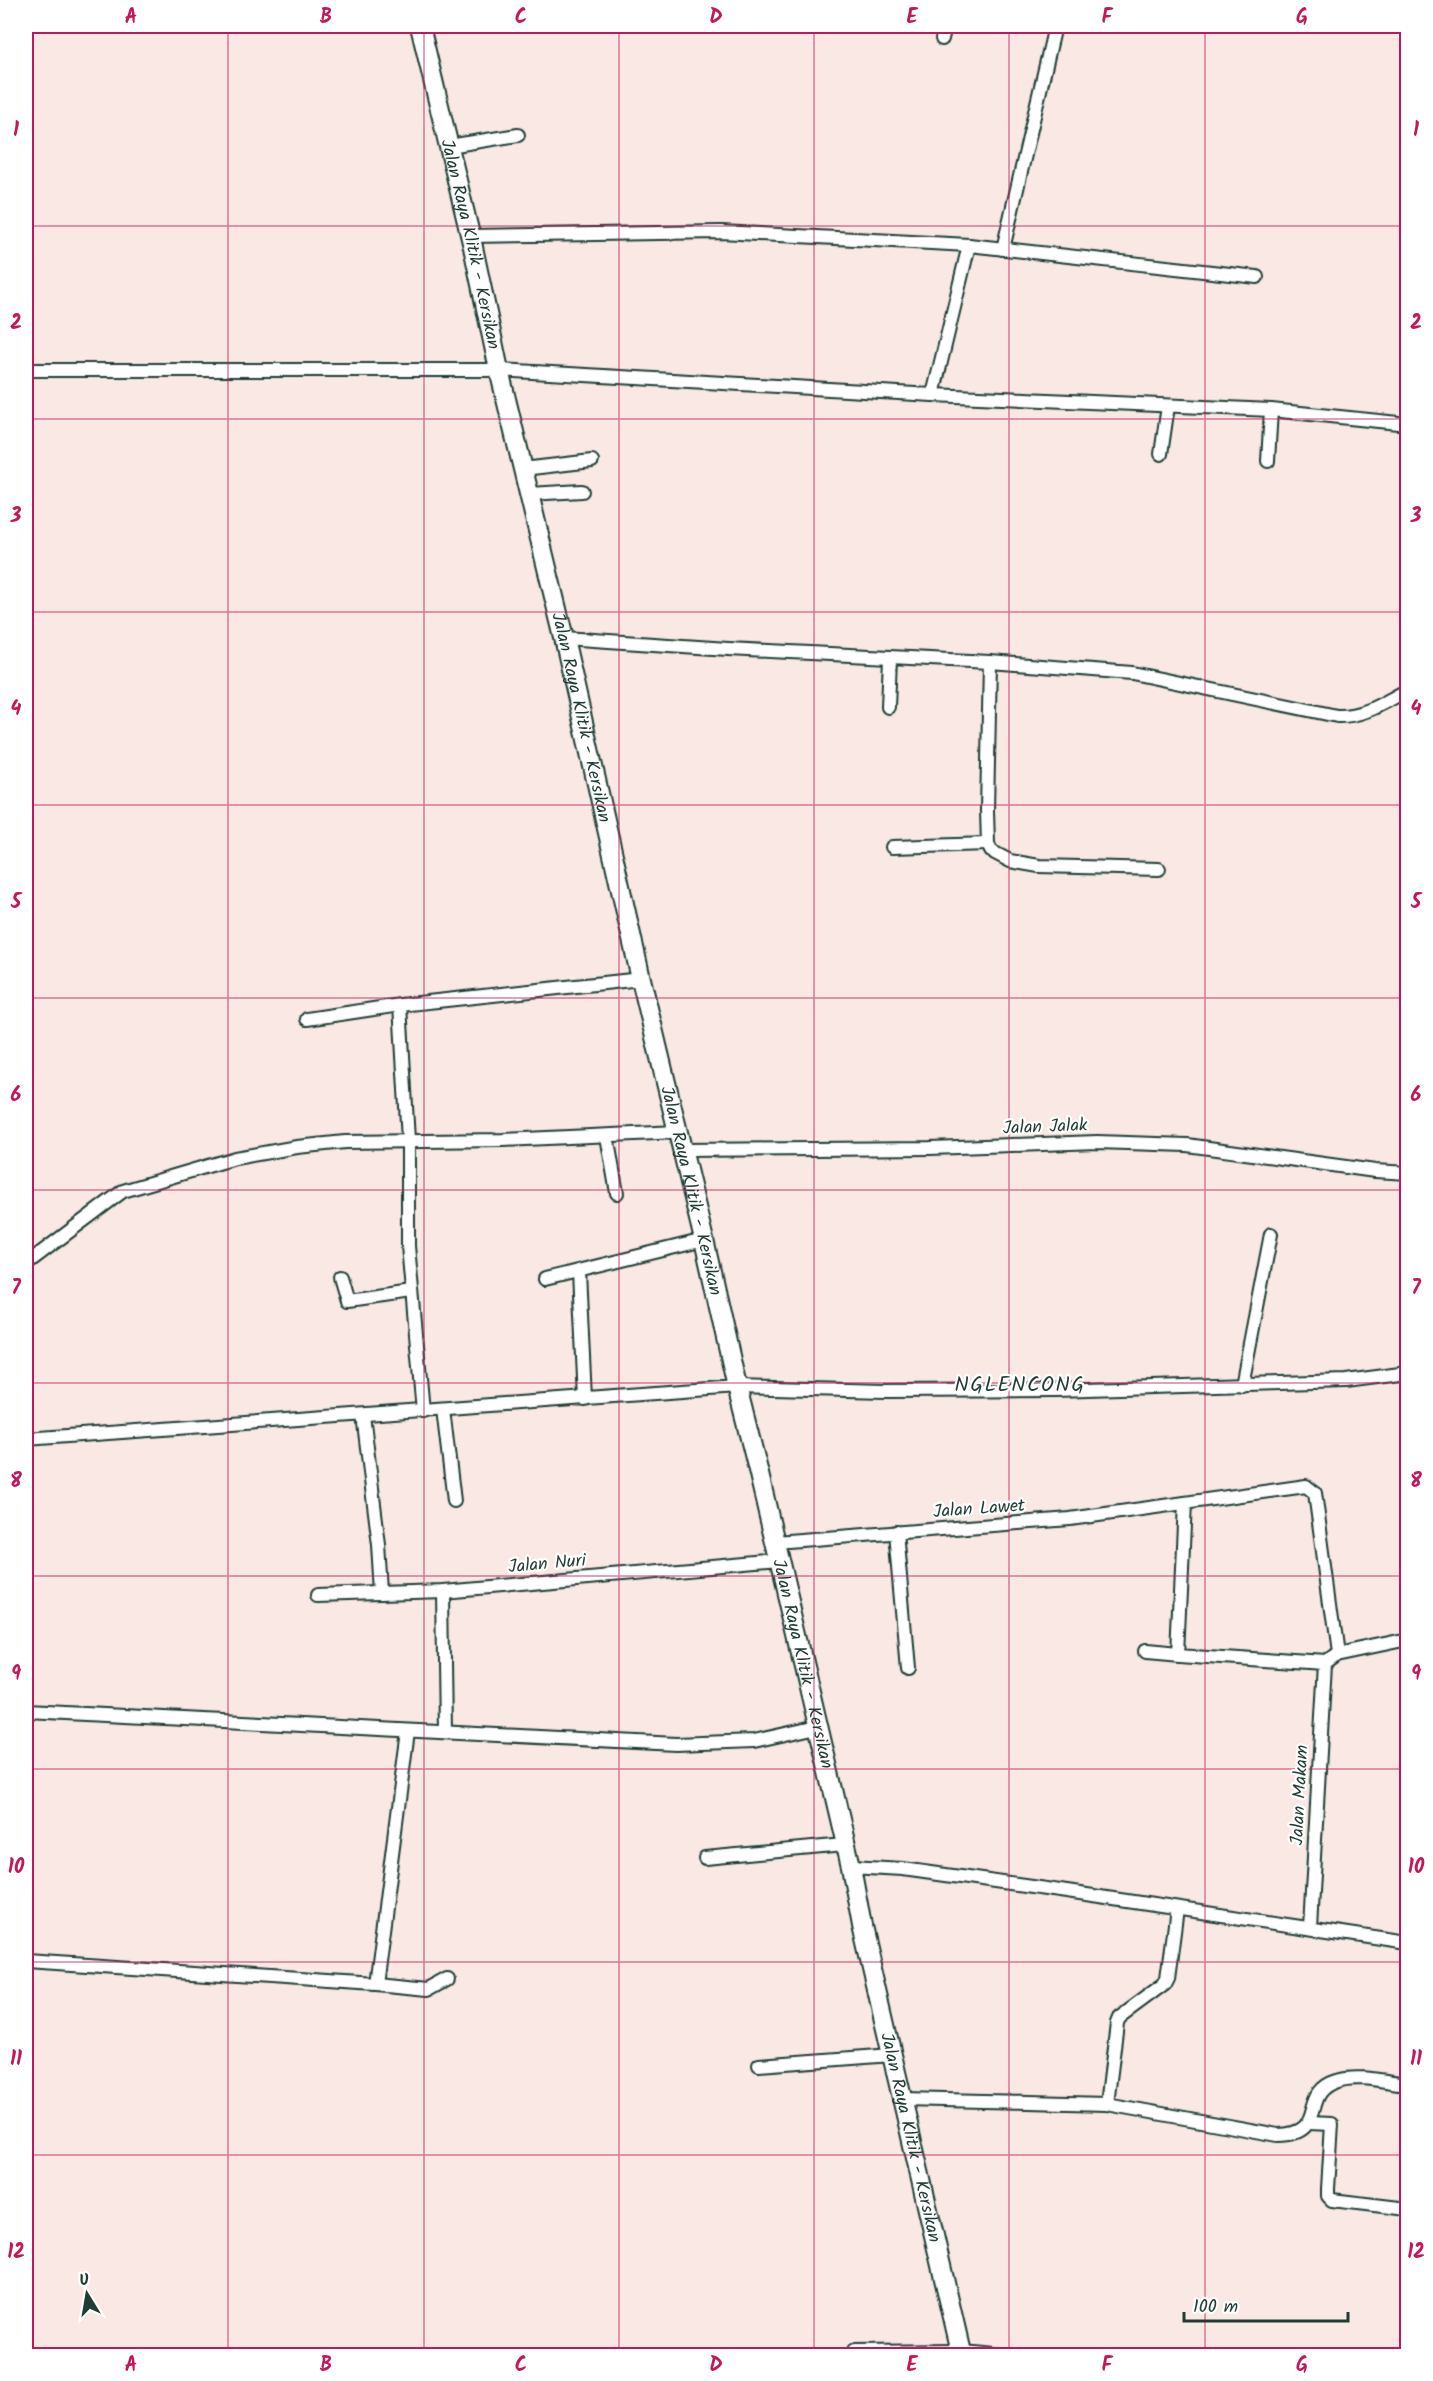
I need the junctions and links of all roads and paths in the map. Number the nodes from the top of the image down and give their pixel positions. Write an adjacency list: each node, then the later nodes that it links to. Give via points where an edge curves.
1 (420, 26): 6 (street, Jalan Raya Klitik - Kersikan)
2 (945, 26): 4 (street)
3 (1055, 26): 9 (street)
4 (942, 39)
5 (518, 135): 6 (street)
6 (449, 146): 7 (street, Jalan Raya Klitik - Kersikan)
7 (470, 236): 8 (street, via 720,232); 12 (street, Jalan Raya Klitik - Kersikan)
8 (969, 245): 9 (street); 13 (street)
9 (1003, 249): 10 (street)
10 (1257, 277)
11 (26, 370): 12 (street)
12 (499, 370): 13 (street); 20 (street, Jalan Raya Klitik - Kersikan)
13 (933, 395): 14 (street)
14 (1168, 406): 15 (street); 17 (street)
15 (1270, 410): 16 (street); 19 (street)
16 (1407, 423)
17 (1161, 454)
18 (592, 461): 20 (street)
19 (1268, 461)
20 (523, 469): 22 (street, Jalan Raya Klitik - Kersikan)
21 (582, 491): 22 (street)
22 (529, 495): 23 (street, Jalan Raya Klitik - Kersikan)
23 (564, 638): 24 (street); 31 (street, Jalan Raya Klitik - Kersikan)
24 (890, 658): 25 (street); 27 (street)
25 (990, 662): 26 (street, via 1132,673 1337,716 1364,713); 28 (street)
26 (1407, 690)
27 (888, 706)
28 (988, 844): 29 (street); 30 (street, via 1000,857 1039,866)
29 (892, 847)
30 (1159, 868)
31 (641, 979): 32 (street); 34 (street, Jalan Raya Klitik - Kersikan)
32 (400, 1005): 33 (street); 36 (street)
33 (308, 1019)
34 (678, 1132): 35 (street); 37 (street, Jalan Raya Klitik - Kersikan)
35 (607, 1136): 36 (street); 39 (street)
36 (408, 1140): 42 (street, via 297,1147 235,1158 133,1187); 46 (street)
37 (682, 1150): 38 (street, Jalan Jalak, via 930,1149 1097,1142 1187,1145); 41 (street, Jalan Raya Klitik - Kersikan)
38 (1407, 1173)
39 (617, 1193)
40 (1271, 1234): 48 (street)
41 (704, 1240): 43 (street); 49 (street, Jalan Raya Klitik - Kersikan)
42 (26, 1264)
43 (579, 1272): 45 (street); 50 (street)
44 (340, 1277): 46 (street, via 347,1301)
45 (544, 1279)
46 (411, 1292): 52 (street)
47 (1407, 1373): 48 (street, via 1346,1381)
48 (1242, 1385): 49 (street, via 976,1390)
49 (737, 1387): 50 (street); 58 (street, Jalan Raya Klitik - Kersikan)
50 (585, 1398): 51 (street)
51 (443, 1409): 52 (street); 55 (street)
52 (423, 1411): 53 (street)
53 (363, 1415): 54 (street); 61 (street)
54 (26, 1439)
55 (454, 1501)
56 (1185, 1503): 57 (street, Jalan Lawet, via 1070,1519); 65 (street); 66 (street, Jalan Lawet, via 1306,1486 1312,1489)
57 (896, 1532): 58 (street, Jalan Lawet); 68 (street)
58 (775, 1542): 59 (street, Jalan Raya Klitik - Kersikan)
59 (779, 1561): 60 (street, Jalan Nuri); 70 (street, Jalan Raya Klitik - Kersikan)
60 (443, 1591): 61 (street, Jalan Nuri); 72 (street)
61 (382, 1593): 62 (street, Jalan Nuri)
62 (318, 1595)
63 (1407, 1640): 66 (street)
64 (1144, 1651): 65 (street)
65 (1178, 1654): 67 (street)
66 (1337, 1654): 67 (street)
67 (1325, 1664): 77 (street, Jalan Makam)
68 (908, 1668)
69 (26, 1711): 71 (street)
70 (817, 1727): 72 (street, via 754,1741 676,1744); 73 (street, Jalan Raya Klitik - Kersikan)
71 (408, 1731): 72 (street); 81 (street)
72 (446, 1732)
73 (844, 1845): 74 (street); 75 (street, Jalan Raya Klitik - Kersikan)
74 (705, 1858)
75 (850, 1866): 76 (street, via 914,1871); 82 (street, Jalan Raya Klitik - Kersikan)
76 (1177, 1909): 77 (street); 86 (street, via 1165,1984 1119,2018)
77 (1310, 1927): 78 (street)
78 (1407, 1944)
79 (26, 1961): 81 (street)
80 (447, 1979): 81 (street, via 429,1989)
81 (375, 1984)
82 (892, 2055): 83 (street); 85 (street, Jalan Raya Klitik - Kersikan)
83 (759, 2065)
84 (1407, 2084): 87 (street, via 1338,2080 1319,2091)
85 (903, 2099): 86 (street); 90 (street, Jalan Raya Klitik - Kersikan)
86 (1107, 2104): 87 (street, via 1278,2135 1291,2134)
87 (1309, 2123): 88 (street, via 1332,2124 1328,2189 1332,2200)
88 (1407, 2209)
89 (853, 2352): 90 (street)
90 (962, 2353): 91 (street)
91 (1014, 2355)

